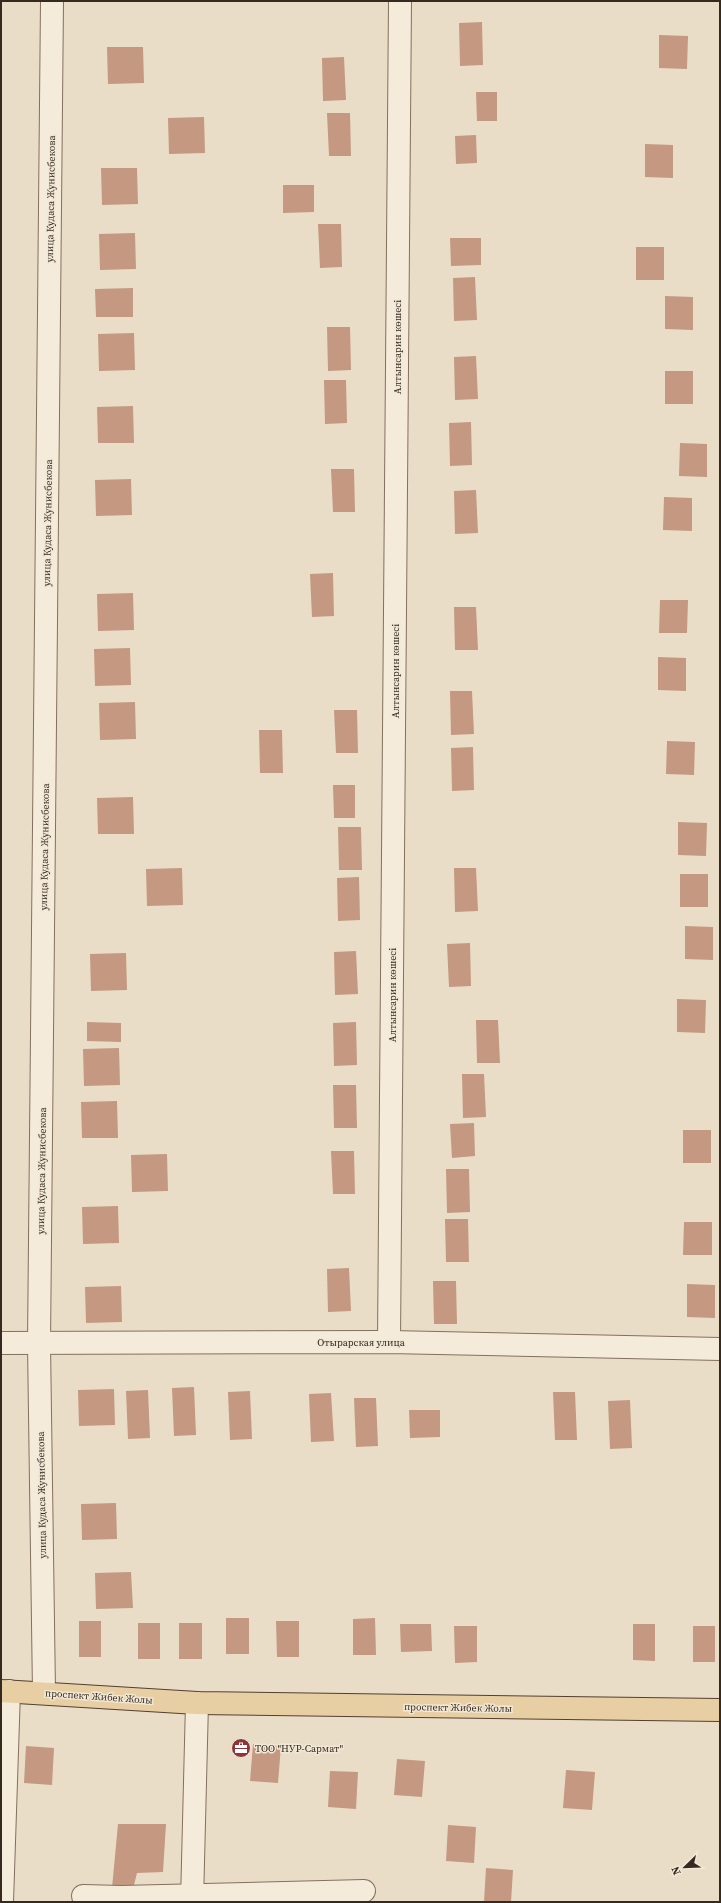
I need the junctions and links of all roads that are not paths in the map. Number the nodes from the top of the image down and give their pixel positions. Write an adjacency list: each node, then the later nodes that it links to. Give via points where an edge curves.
1 (52, 1): 5 (street, улица Кудаса Жунисбекова)
2 (400, 1): 3 (street, Алтынсарин көшесі)
3 (389, 1342): 5 (street, Отырарская улица); 6 (street, Отырарская улица)
4 (1, 1343): 5 (street, Отырарская улица)
5 (39, 1344): 8 (street, улица Кудаса Жунисбекова)
6 (720, 1349)
7 (5, 1691): 8 (main road, проспект Жибек Жолы); 14 (street)
8 (44, 1692): 9 (main road, проспект Жибек Жолы)
9 (197, 1703): 10 (main road, проспект Жибек Жолы); 13 (street)
10 (720, 1710)
11 (364, 1891): 13 (street)
12 (83, 1896): 13 (street)
13 (192, 1898)
14 (2, 1902)

